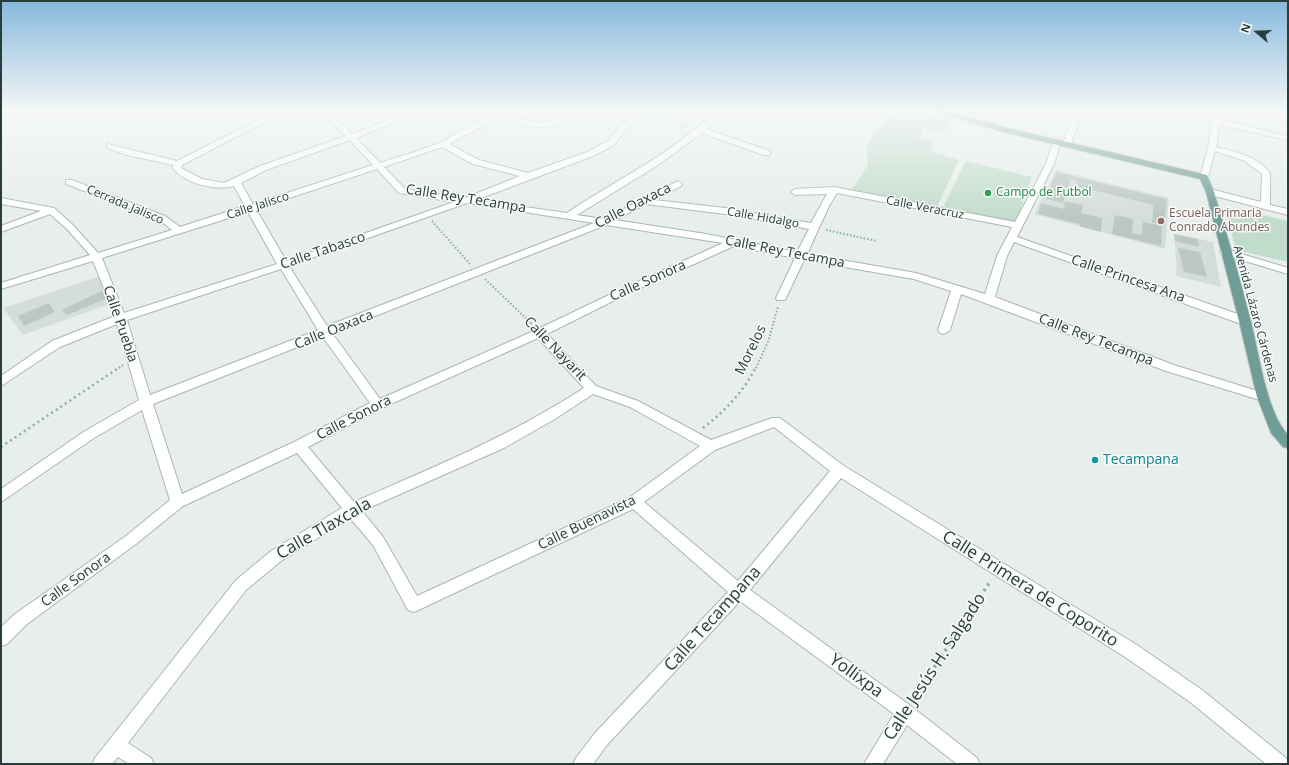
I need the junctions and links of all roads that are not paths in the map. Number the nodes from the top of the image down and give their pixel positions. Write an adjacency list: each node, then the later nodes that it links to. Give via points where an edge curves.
1 (110, 146): 14 (street)
2 (214, 146): 14 (street)
3 (328, 146): 19 (street, via 263,168)
4 (358, 146): 15 (street, Calle Rey Tecampa)
5 (438, 146): 15 (street, Calle Jalisco)
6 (446, 146): 16 (street, via 476,162)
7 (606, 146): 16 (street, Calle Tabasco)
8 (679, 146): 31 (street)
9 (746, 146): 13 (street)
10 (1056, 146): 33 (street, via 1050,164)
11 (1074, 146): 17 (main road)
12 (1212, 148): 17 (street); 27 (street, via 1249,158 1259,165 1266,173)
13 (767, 153)
14 (178, 164): 19 (street, via 179,171 215,186)
15 (379, 166): 25 (street, Calle Rey Tecampa, via 402,191); 28 (street, Calle Jalisco)
16 (529, 176): 25 (street, Calle Tabasco)
17 (1204, 177): 23 (main road, Avenida Lázaro Cárdenas)
18 (69, 182): 36 (street, Cerrada Jalisco, via 162,218)
19 (236, 182): 28 (street)
20 (678, 184): 26 (street, Calle Oaxaca)
21 (834, 190): 22 (street, Calle Veracruz); 33 (street, Calle Veracruz); 34 (street)
22 (795, 192)
23 (1210, 192): 27 (street); 39 (main road, Avenida Lázaro Cárdenas)
24 (1, 201): 29 (street)
25 (465, 201): 31 (street, Calle Rey Tecampa); 42 (street, Calle Tabasco)
26 (647, 202): 32 (street, Calle Oaxaca); 34 (street, Calle Hidalgo, via 725,211)
27 (1265, 206): 30 (street)
28 (251, 208): 36 (street, Calle Jalisco); 42 (street)
29 (51, 210): 35 (street); 40 (street, Calle Puebla)
30 (1288, 212)
31 (570, 215): 32 (street, Calle Rey Tecampa)
32 (607, 221): 38 (street, Calle Rey Tecampa); 51 (street, Calle Oaxaca)
33 (1016, 225): 37 (street)
34 (815, 227): 41 (street)
35 (1, 229)
36 (179, 231): 40 (street, Calle Jalisco)
37 (1011, 238): 47 (street, via 1002,256); 49 (street, Calle Princesa Ana)
38 (734, 242): 41 (street, Calle Rey Tecampa); 52 (street, Calle Sonora)
39 (1225, 252): 43 (street); 49 (main road, Avenida Lázaro Cárdenas)
40 (96, 256): 44 (street, Calle Jalisco); 48 (street, Calle Puebla)
41 (801, 256): 45 (street, Calle Rey Tecampa, via 916,276); 46 (street)
42 (283, 265): 48 (street, Calle Tabasco); 51 (street)
43 (1288, 271)
44 (1, 286)
45 (957, 288): 47 (street, Calle Rey Tecampa); 50 (street)
46 (780, 298)
47 (990, 299): 55 (street, Calle Rey Tecampa, via 1170,368)
48 (121, 318): 53 (street, Calle Tabasco, via 56,344); 56 (street, Calle Puebla)
49 (1245, 321): 55 (main road, Avenida Lázaro Cárdenas)
50 (944, 330)
51 (326, 333): 56 (street, Calle Oaxaca); 57 (street)
52 (540, 333): 54 (street, Calle Nayarit); 57 (street, Calle Sonora)
53 (1, 382)
54 (592, 389): 62 (street, Calle Nayarit, via 634,404); 67 (street, Calle Tlaxcala, via 551,416 499,444)
55 (1263, 397): 59 (main road, Avenida Lázaro Cárdenas)
56 (146, 402): 64 (street, Calle Oaxaca, via 114,419); 65 (street, Calle Puebla)
57 (378, 405): 61 (street, Calle Sonora)
58 (776, 421): 62 (street, Calle Buenavista); 63 (street, Calle Primera de Coporito)
59 (1282, 431): 60 (main road, Avenida Lázaro Cárdenas)
60 (1288, 443)
61 (298, 446): 65 (street, Calle Sonora); 67 (street)
62 (710, 446): 66 (street, Calle Buenavista)
63 (839, 470): 68 (street, Calle Tecampana); 77 (street, Calle Primera de Coporito, via 1131,651 1196,696)
64 (1, 496)
65 (178, 502): 69 (street, Calle Sonora, via 131,540 21,619)
66 (634, 502): 67 (street, Calle Buenavista, via 414,605 378,541); 68 (street, Yollixpa)
67 (353, 509): 71 (street, Calle Tlaxcala, via 276,556 242,585 201,634)
68 (739, 591): 70 (street, Yollixpa); 74 (street, Calle Tecampana, via 601,739)
69 (1, 638)
70 (905, 712): 75 (street, Calle Jesús H. Salgado); 76 (street, Yollixpa)
71 (116, 746): 72 (street, Calle Tlaxcala); 73 (street)
72 (101, 764)
73 (145, 764)
74 (582, 764)
75 (873, 764)
76 (971, 764)
77 (1280, 764)

